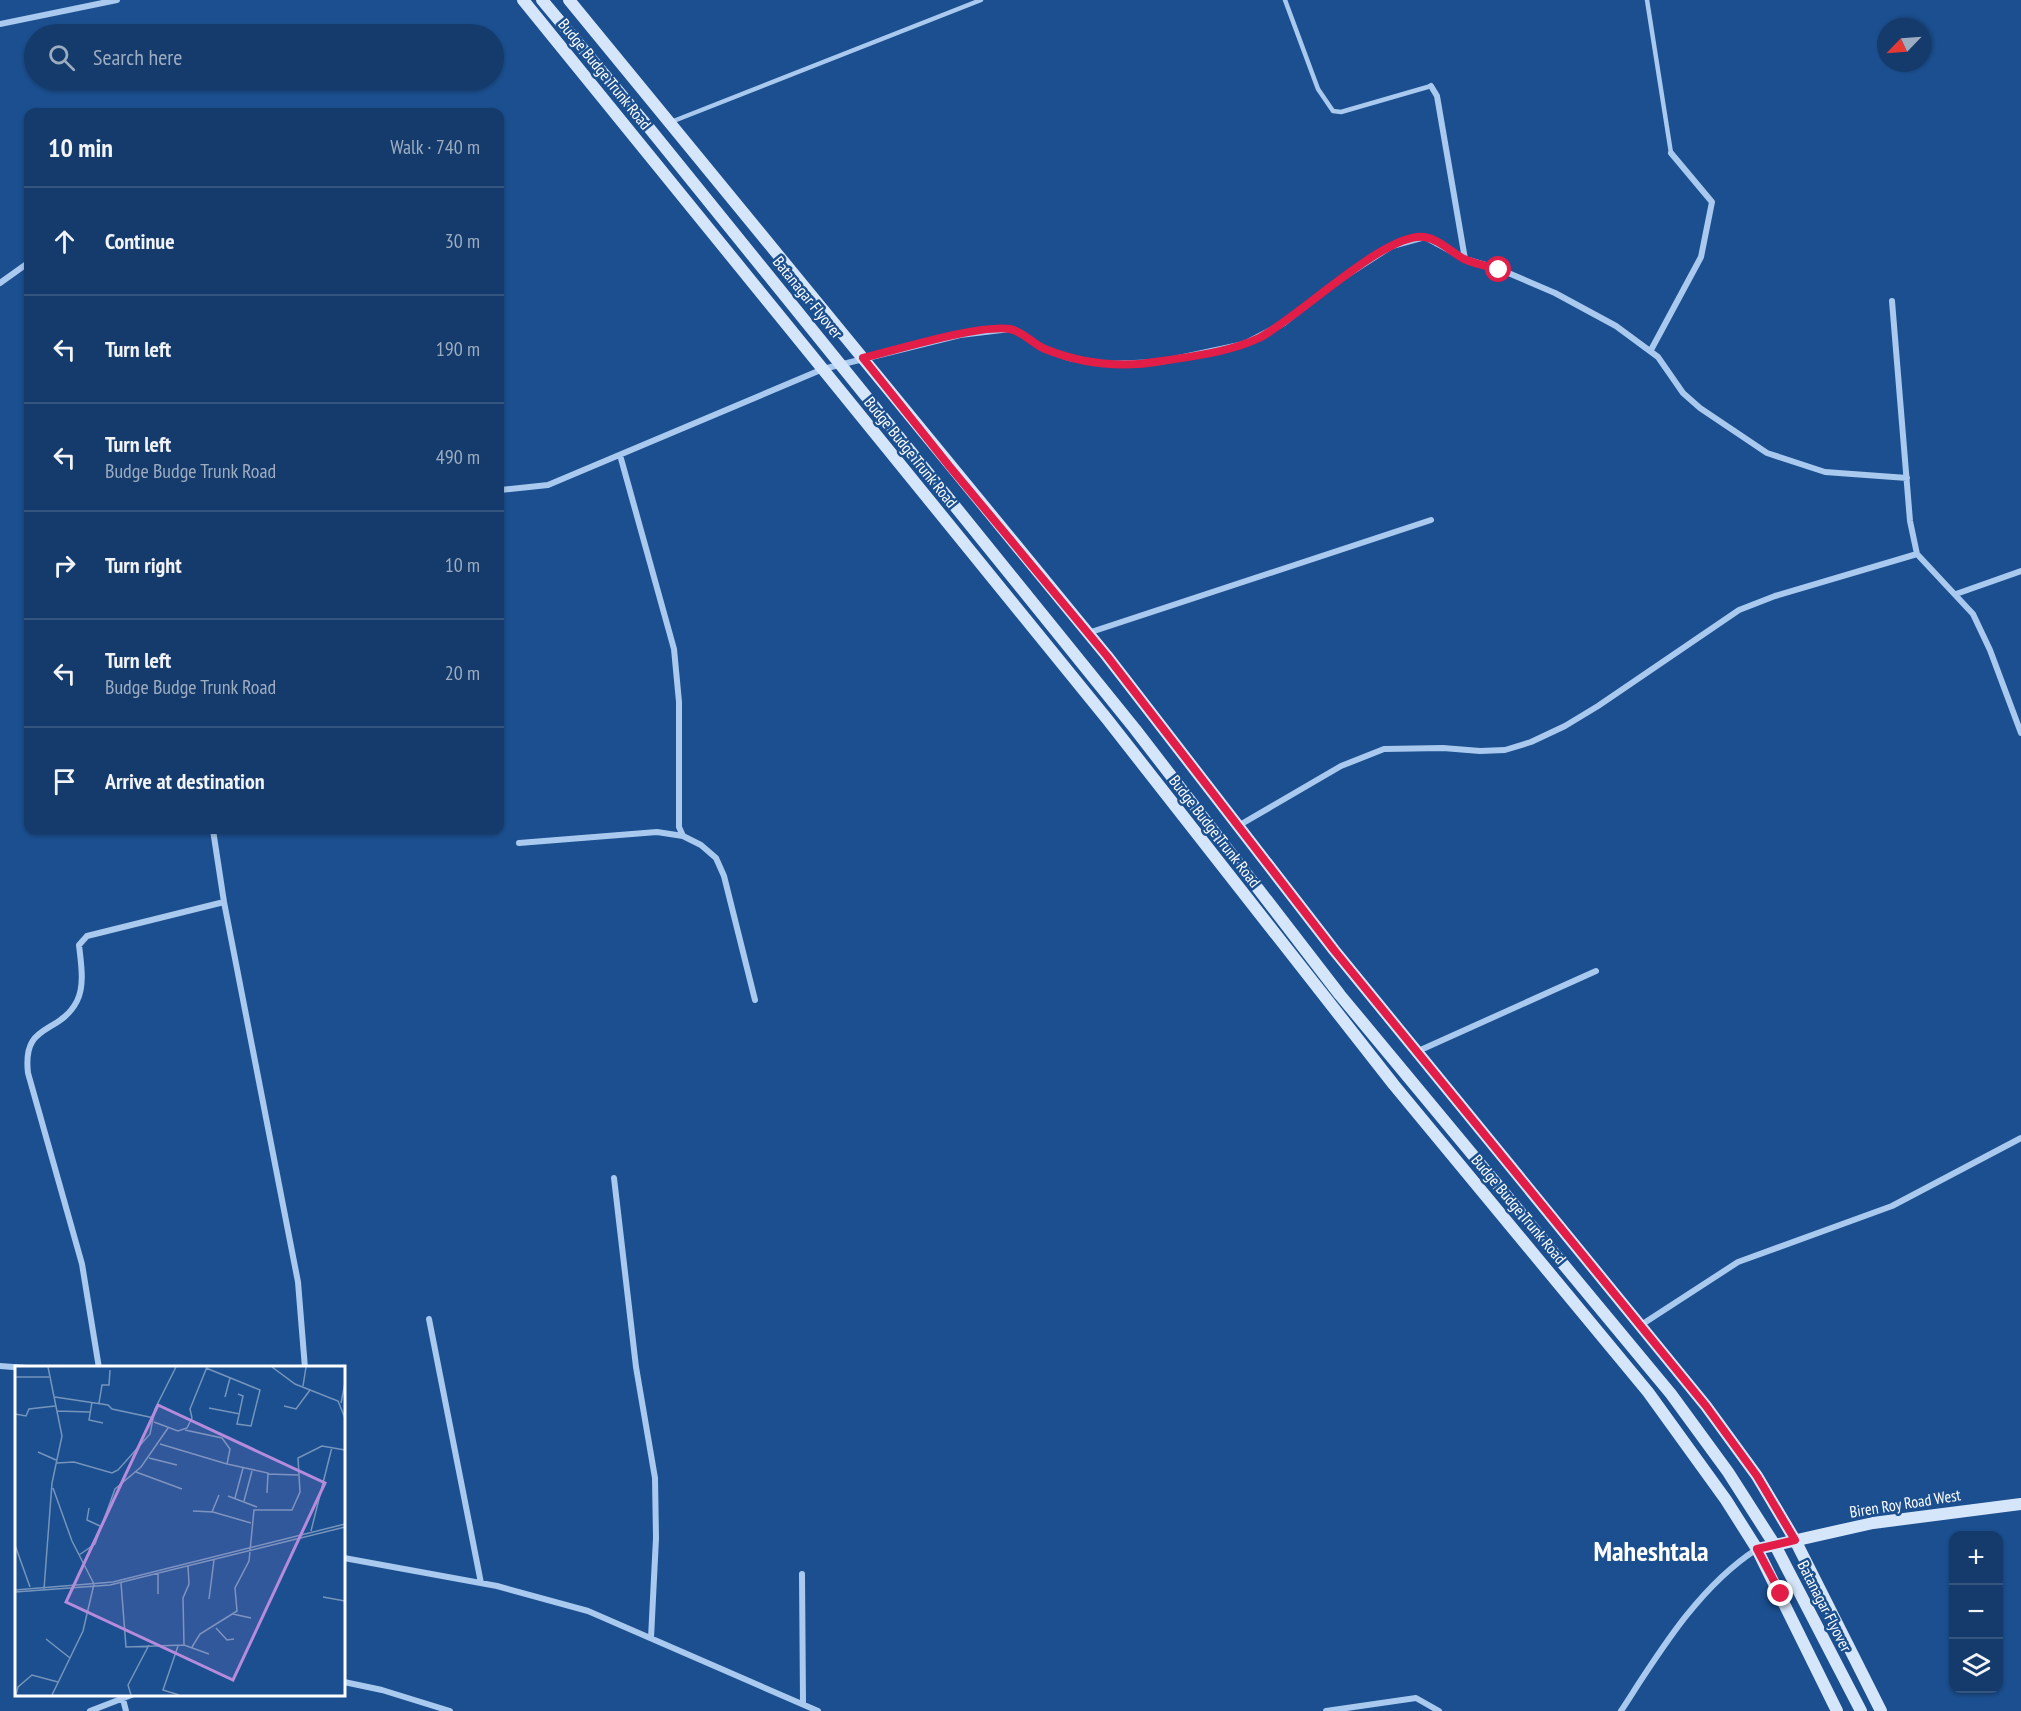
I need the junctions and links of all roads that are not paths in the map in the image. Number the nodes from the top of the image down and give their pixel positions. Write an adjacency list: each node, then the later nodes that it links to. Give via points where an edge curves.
1 (117, 0): 8 (street)
2 (523, 0): 18 (street, Budge Budge Trunk Road)
3 (542, 0): 63 (street, Batanagar Flyover, via 1135,729 1340,995 1671,1394 1776,1547)
4 (569, 0): 10 (street, Budge Budge Trunk Road)
5 (981, 0): 10 (lane)
6 (1285, 0): 9 (lane, via 1318,89 1333,111)
7 (1647, 0): 11 (lane)
8 (0, 24)
9 (1431, 86): 12 (street, via 1437,96)
10 (670, 122): 17 (street, Budge Budge Trunk Road)
11 (1671, 153): 16 (street, via 1712,202 1701,257)
12 (1465, 259): 16 (street, via 1555,293); 17 (street, via 1438,242 1415,238 1392,246 1354,270 1258,339 1160,362 1108,364 1069,357 1042,348 1010,329 960,335)
13 (24, 266): 14 (street)
14 (0, 283)
15 (1892, 301): 20 (street)
16 (1651, 350): 20 (street, via 1683,393 1767,453 1825,471)
17 (863, 358): 18 (street); 26 (street, Budge Budge Trunk Road)
18 (823, 369): 19 (street); 46 (street, Budge Budge Trunk Road, via 1107,719 1394,1085 1648,1392)
19 (621, 455): 21 (street, via 548,485); 30 (street, via 674,650 680,702 679,826)
20 (1907, 478): 23 (street)
21 (504, 490)
22 (1431, 519): 26 (street)
23 (1917, 554): 25 (street); 28 (street, via 1739,610 1598,706 1531,742 1480,752 1384,749 1341,766)
24 (2021, 571): 25 (street)
25 (1956, 594): 27 (street, via 1972,614 1990,650)
26 (1088, 634): 28 (street, Budge Budge Trunk Road)
27 (2021, 733)
28 (1238, 826): 35 (street, Budge Budge Trunk Road)
29 (214, 834): 32 (street)
30 (683, 836): 31 (street, via 657,832); 34 (street, via 716,858 724,876)
31 (519, 843)
32 (224, 902): 41 (street, via 87,936 79,945 82,978 78,999 69,1013 34,1037 28,1046 28,1073 82,1264); 42 (street, via 291,1262 298,1282)
33 (1596, 971): 35 (street)
34 (755, 1000)
35 (1416, 1052): 39 (street, Budge Budge Trunk Road)
36 (2021, 1138): 39 (street, via 1893,1206 1738,1262)
37 (615, 1178): 50 (street, via 636,1367 655,1478)
38 (429, 1319): 49 (street)
39 (1641, 1325): 45 (street, Budge Budge Trunk Road, via 1745,1458)
40 (0, 1366): 43 (street)
41 (99, 1366)
42 (305, 1366)
43 (15, 1367)
44 (2021, 1504): 45 (street, Biren Roy Road West, via 1873,1523)
45 (1795, 1540): 46 (street, Biren Roy Road West); 64 (street, Budge Budge Trunk Road)
46 (1757, 1549): 61 (street, via 1717,1581 1655,1659); 62 (street, Budge Budge Trunk Road)
47 (345, 1558): 49 (street)
48 (802, 1574): 54 (street)
49 (481, 1583): 50 (street, via 588,1611)
50 (651, 1638): 54 (street)
51 (345, 1682): 57 (street)
52 (131, 1696): 53 (street)
53 (123, 1699): 55 (street); 56 (street)
54 (803, 1703): 58 (street)
55 (90, 1711)
56 (126, 1711)
57 (450, 1711)
58 (818, 1711)
59 (1326, 1711): 60 (street, via 1416,1698)
60 (1439, 1711)
61 (1620, 1711)
62 (1838, 1711)
63 (1861, 1711)
64 (1881, 1711)

